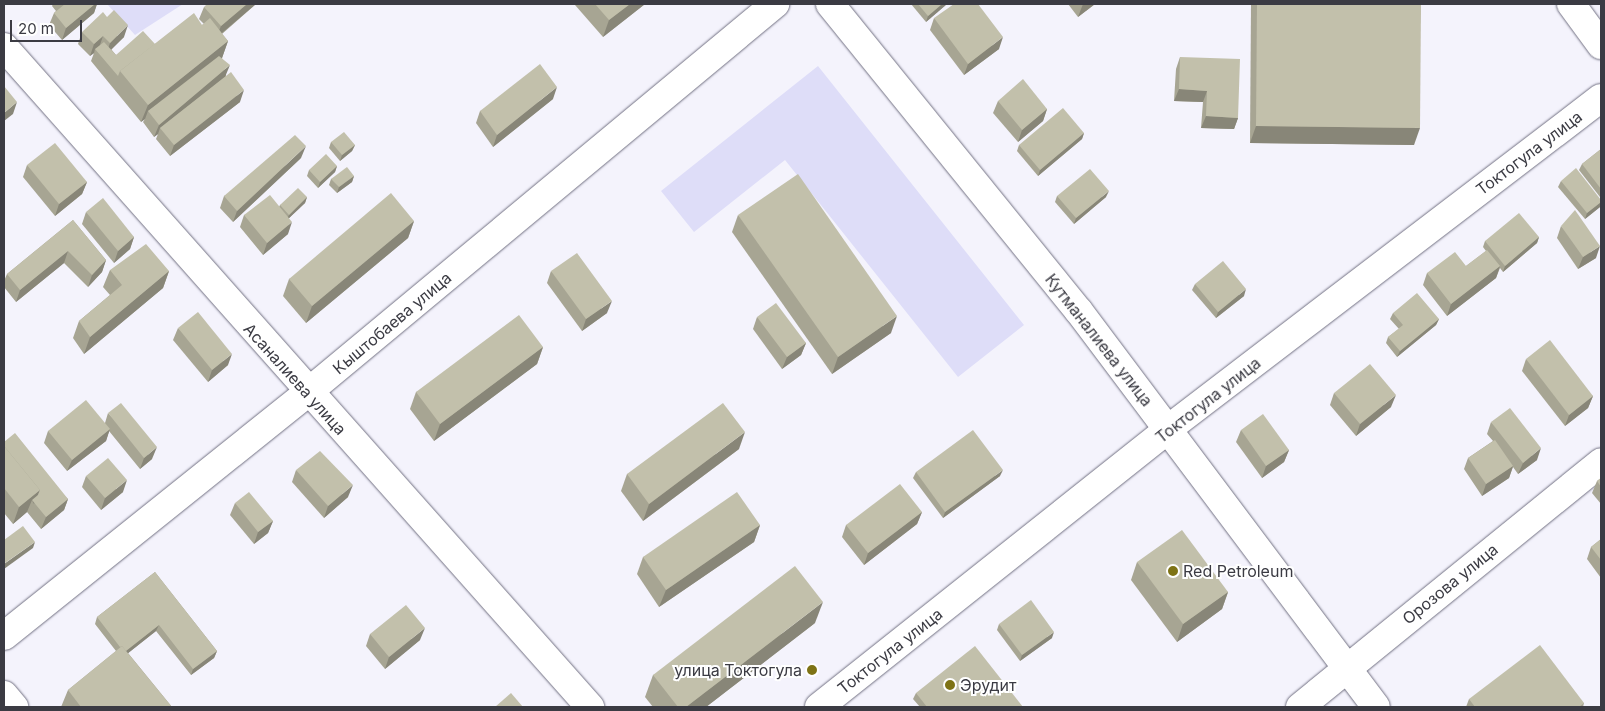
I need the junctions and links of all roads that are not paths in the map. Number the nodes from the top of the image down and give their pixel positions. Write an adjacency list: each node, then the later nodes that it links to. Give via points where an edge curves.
1 (775, 4): 7 (street, Кыштобаева улица)
2 (830, 4): 8 (street, Кутманалиева улица, via 1078,310)
3 (1571, 4): 4 (street)
4 (1601, 45)
5 (4, 47): 7 (street, Асаналиева улица)
6 (1601, 98): 8 (street, Токтогула улица)
7 (307, 393): 10 (street, Кыштобаева улица); 14 (street, Асаналиева улица)
8 (1168, 429): 11 (street, Кутманалиева улица); 15 (street, Токтогула улица)
9 (1601, 462): 11 (street, Орозова улица)
10 (4, 636)
11 (1347, 667): 16 (street, Орозова улица); 17 (street, Кутманалиева улица)
12 (4, 695): 13 (street)
13 (14, 707)
14 (590, 707)
15 (819, 707)
16 (1300, 707)
17 (1376, 707)

